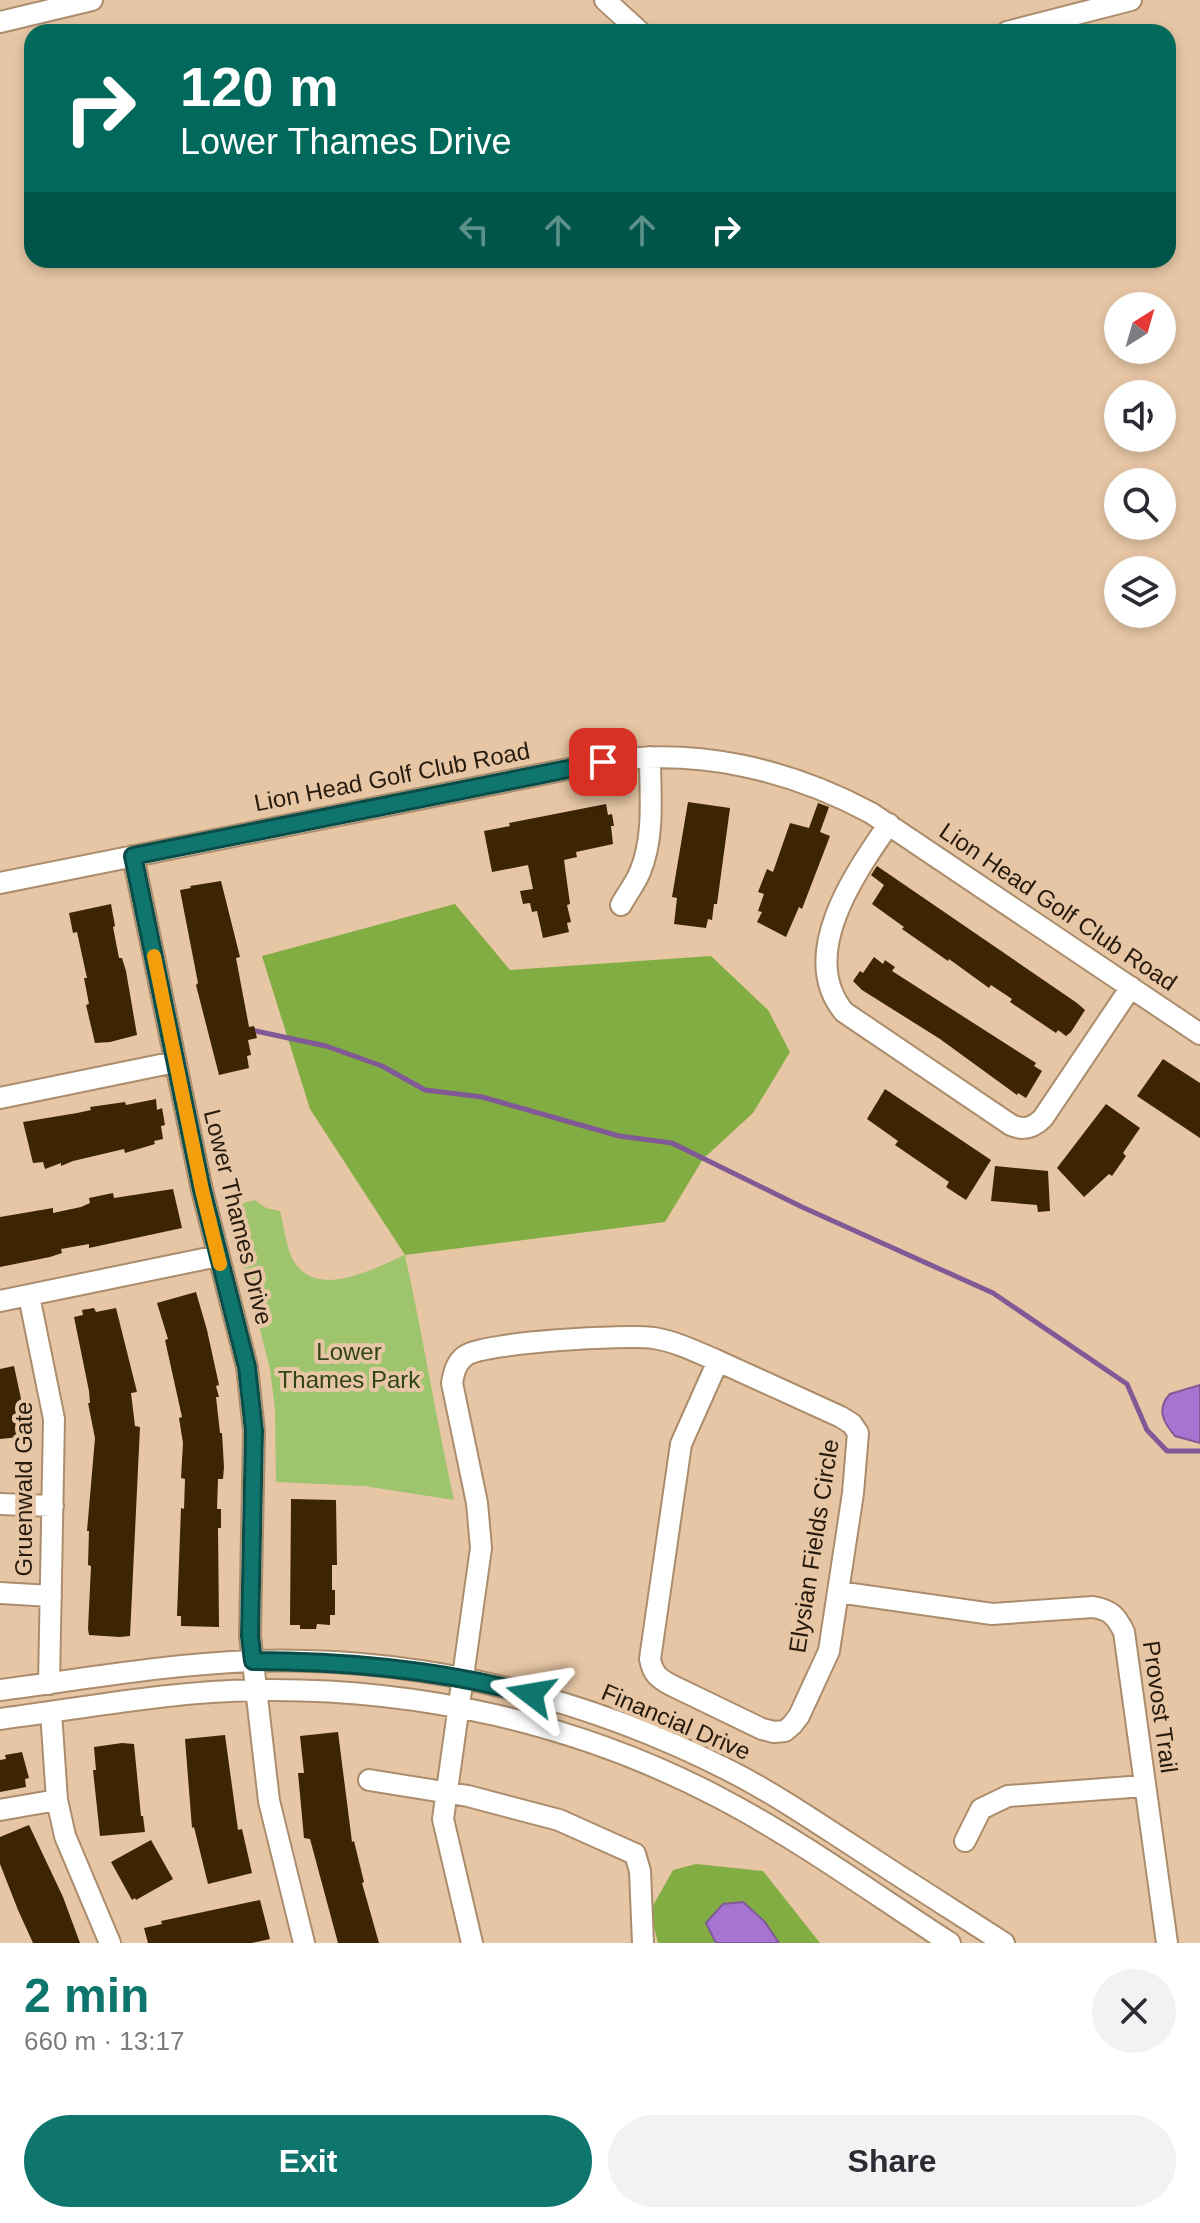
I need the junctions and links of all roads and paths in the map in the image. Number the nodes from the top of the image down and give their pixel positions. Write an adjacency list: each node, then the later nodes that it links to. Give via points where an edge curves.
1 (92, 0): 4 (street)
2 (605, 0): 5 (street)
3 (1131, 0): 6 (street)
4 (0, 22)
5 (631, 24)
6 (1038, 24)
7 (650, 757): 8 (street, Lion Head Golf Club Road, via 727,762 772,772 838,796); 9 (street, Lion Head Golf Club Road, via 538,774); 11 (street, via 646,855)
8 (889, 824): 12 (street, Lion Head Golf Club Road); 12 (street, via 843,897 826,957 836,1003 985,1108 1020,1130 1037,1125)
9 (133, 856): 10 (street, Lion Head Golf Club Road); 14 (street, Lower Thames Drive)
10 (0, 883)
11 (621, 905)
12 (1131, 987): 13 (street, Lion Head Golf Club Road)
13 (1200, 1034)
14 (175, 1062): 15 (street); 16 (street, Lower Thames Drive)
15 (0, 1098)
16 (218, 1256): 17 (street); 25 (street, Lower Thames Drive, via 247,1367 253,1419)
17 (29, 1296): 18 (street); 21 (street, Gruenwald Gate, via 54,1419)
18 (0, 1301)
19 (718, 1361): 22 (street, Elysian Fields Circle, via 841,1417 858,1433); 22 (street, Elysian Fields Circle, via 681,1444 652,1670 658,1679 762,1729 785,1731 799,1716 824,1664); 26 (street, Elysian Fields Circle, via 678,1344 628,1336 490,1348 467,1354 457,1365 452,1383 481,1548)
20 (0, 1504): 21 (street)
21 (53, 1506): 24 (street, Gruenwald Gate)
22 (838, 1592): 34 (street, Provost Trail, via 992,1614 1106,1609 1124,1632)
23 (0, 1593): 24 (street)
24 (51, 1596): 27 (street, Gruenwald Gate)
25 (253, 1661): 26 (street, Financial Drive, via 363,1664); 27 (street, Financial Drive); 29 (street, Lower Thames Drive)
26 (462, 1677): 30 (street, Elysian Fields Circle); 44 (street, Financial Drive, via 596,1714 697,1755 790,1805)
27 (49, 1684): 28 (street, Financial Drive)
28 (0, 1690)
29 (256, 1690): 30 (street, Financial Drive, via 406,1697); 31 (street, Financial Drive); 40 (street, Lower Thames Drive, via 269,1801)
30 (457, 1707): 35 (street, Elysian Fields Circle); 43 (street, Financial Drive, via 566,1734 684,1780 783,1835)
31 (51, 1712): 32 (street, Financial Drive); 36 (street)
32 (0, 1719)
33 (369, 1780): 35 (street)
34 (1144, 1786): 38 (street, via 1008,1796 981,1809); 45 (street, Provost Trail)
35 (446, 1792): 41 (street, Elysian Fields Circle, via 443,1819); 42 (street, via 559,1820 635,1854)
36 (57, 1800): 37 (street); 39 (street, via 68,1843)
37 (0, 1810)
38 (965, 1841)
39 (110, 1943)
40 (304, 1943)
41 (472, 1943)
42 (643, 1943)
43 (950, 1943)
44 (1004, 1943)
45 (1167, 1943)

